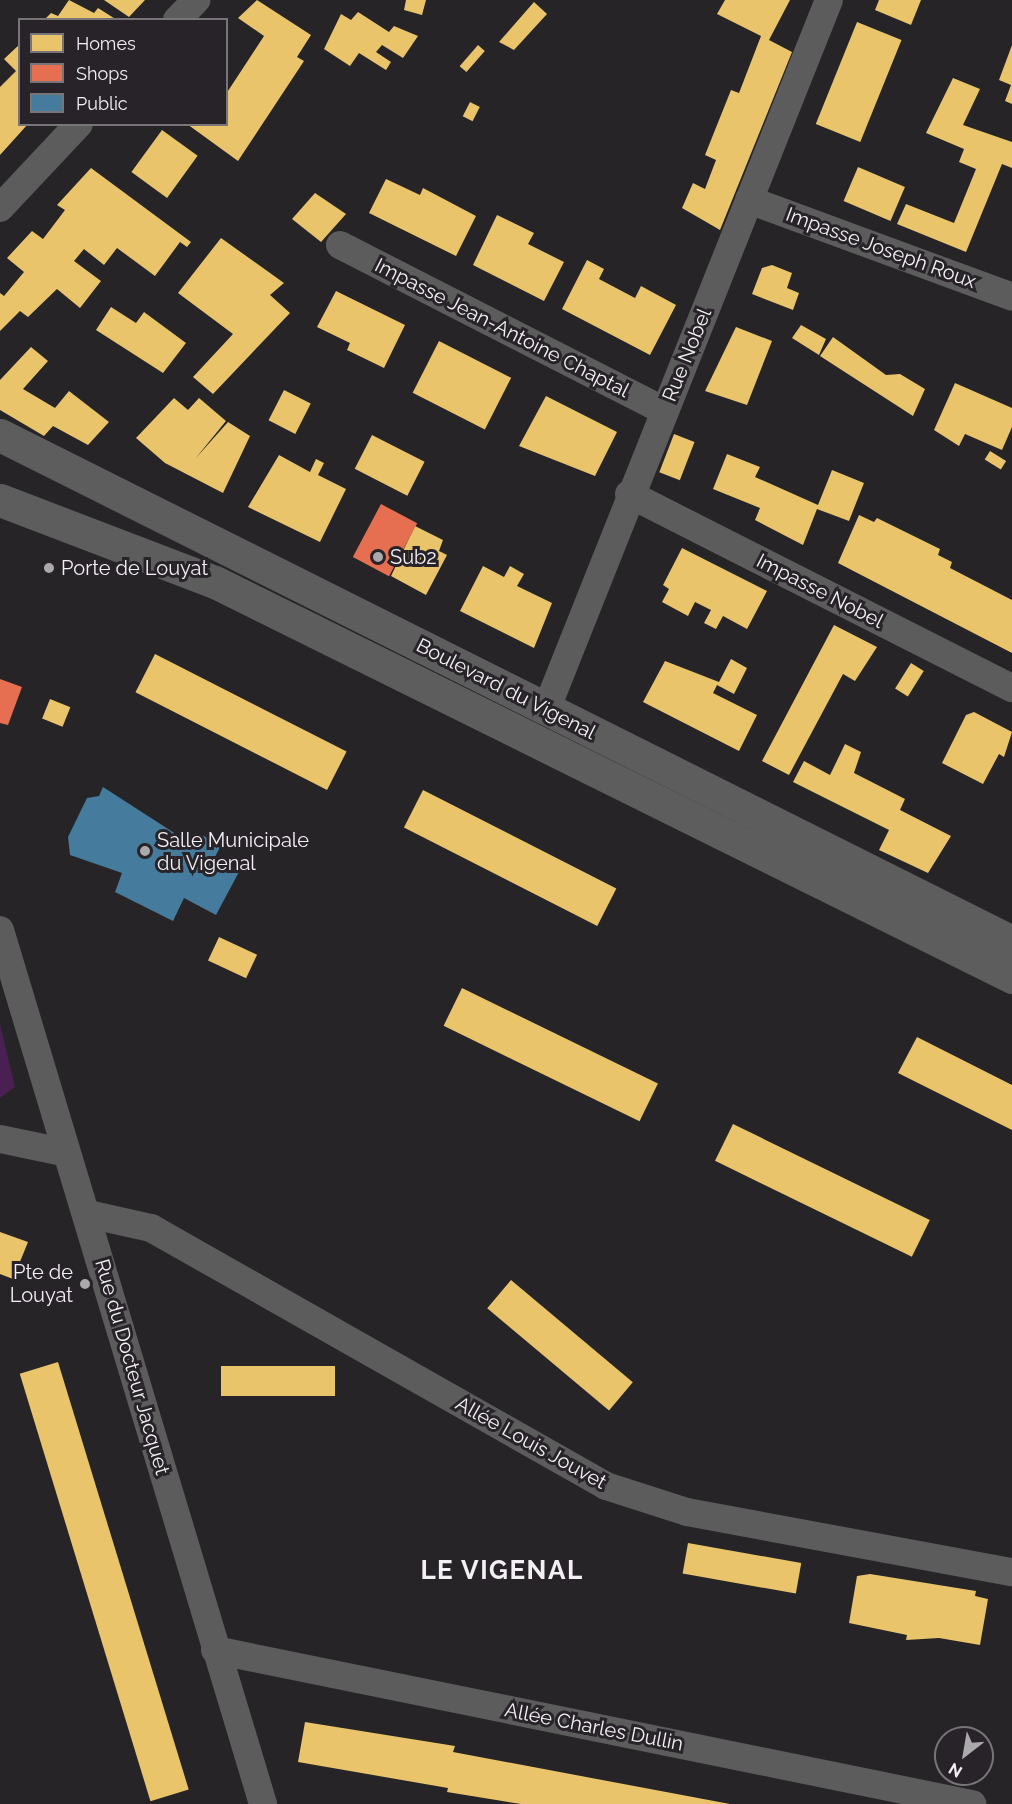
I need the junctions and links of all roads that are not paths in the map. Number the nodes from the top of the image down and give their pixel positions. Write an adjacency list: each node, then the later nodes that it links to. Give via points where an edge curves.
1 (196, 0): 3 (street)
2 (829, 0): 5 (street, Rue Nobel)
3 (179, 18)
4 (77, 126): 6 (street)
5 (749, 200): 8 (street, Impasse Joseph Roux); 9 (street, Rue Nobel)
6 (0, 208)
7 (340, 245): 9 (street, Impasse Jean-Antoine Chaptal)
8 (1011, 292)
9 (664, 411): 11 (street, Rue Nobel)
10 (0, 435): 14 (main road, Boulevard du Vigenal)
11 (629, 494): 13 (street, Impasse Nobel); 14 (street, Rue Nobel)
12 (0, 500): 17 (main road, Boulevard du Vigenal, via 215,582)
13 (1012, 688)
14 (546, 710): 16 (main road, Boulevard du Vigenal)
15 (0, 930): 19 (street, Rue du Docteur Jacquet)
16 (1012, 942)
17 (1012, 977)
18 (0, 1139): 19 (street)
19 (63, 1152): 20 (street, Rue du Docteur Jacquet)
20 (88, 1214): 21 (street, Allée Louis Jouvet, via 151,1228 606,1486 687,1512); 22 (street, Rue du Docteur Jacquet)
21 (1012, 1572)
22 (215, 1650): 23 (street, Rue du Docteur Jacquet); 24 (street, Allée Charles Dullin)
23 (263, 1804)
24 (972, 1804)

